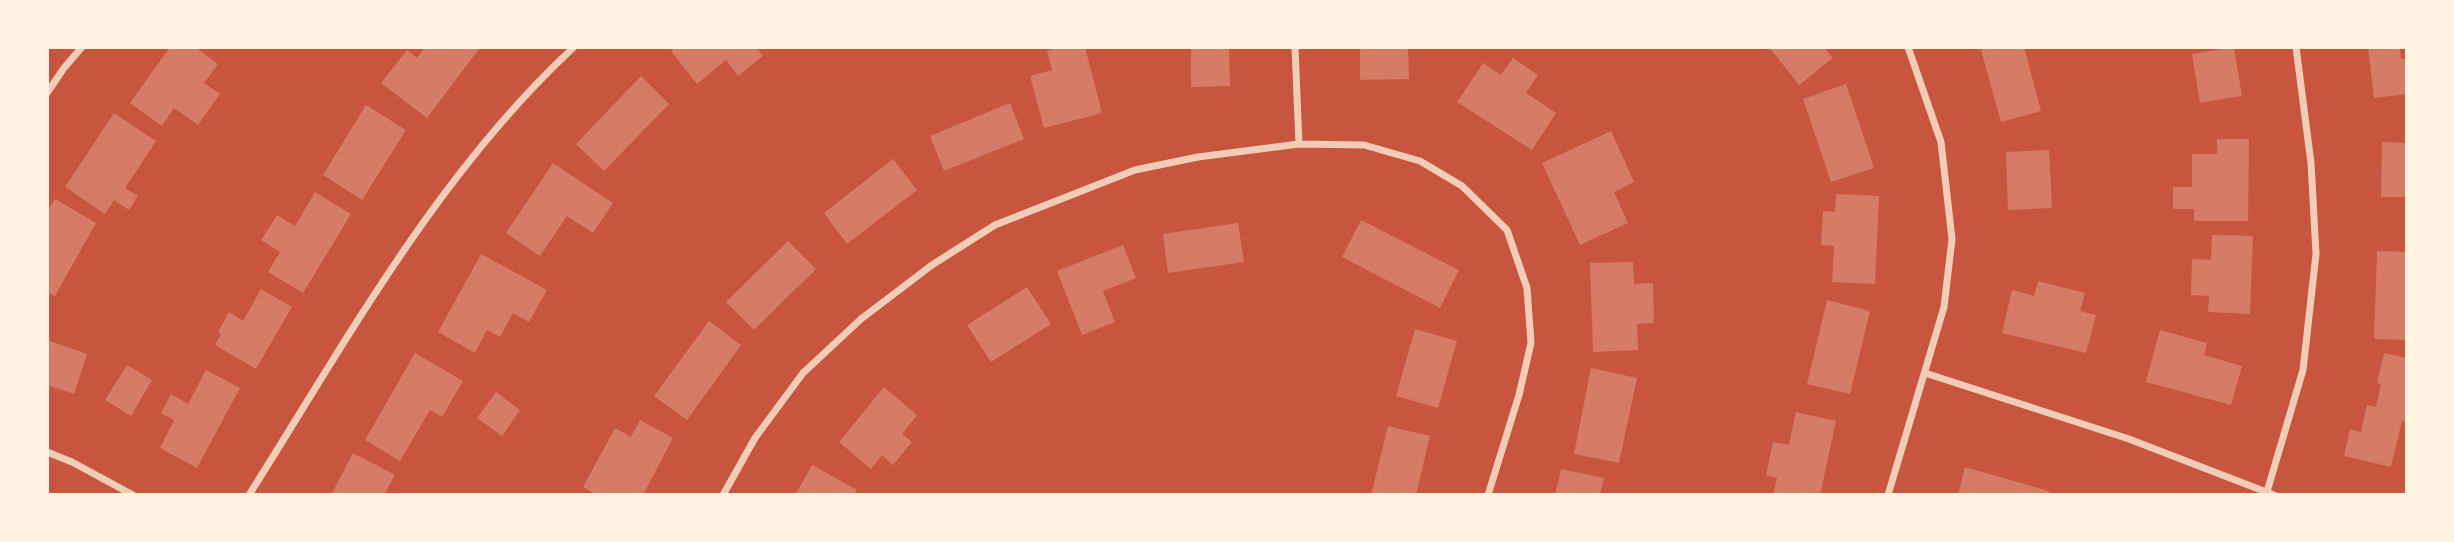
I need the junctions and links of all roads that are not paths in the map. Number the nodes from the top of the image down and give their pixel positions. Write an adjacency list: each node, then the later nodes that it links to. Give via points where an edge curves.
1 (82, 47): 6 (street)
2 (575, 47): 12 (street, via 544,75 405,246)
3 (1295, 47): 7 (street)
4 (1908, 47): 8 (street, via 1941,142 1952,239 1944,307)
5 (2296, 47): 10 (street, via 2311,163 2316,254 2303,370)
6 (47, 93)
7 (1300, 144): 13 (street, via 1135,170 995,225 861,319 803,373 755,438); 14 (street, via 1364,145 1420,161 1462,186 1507,230 1527,288 1531,343)
8 (1925, 373): 10 (street, via 2129,439); 15 (street)
9 (47, 452): 11 (street)
10 (2269, 494)
11 (132, 495)
12 (249, 495)
13 (723, 495)
14 (1488, 495)
15 (1888, 495)

